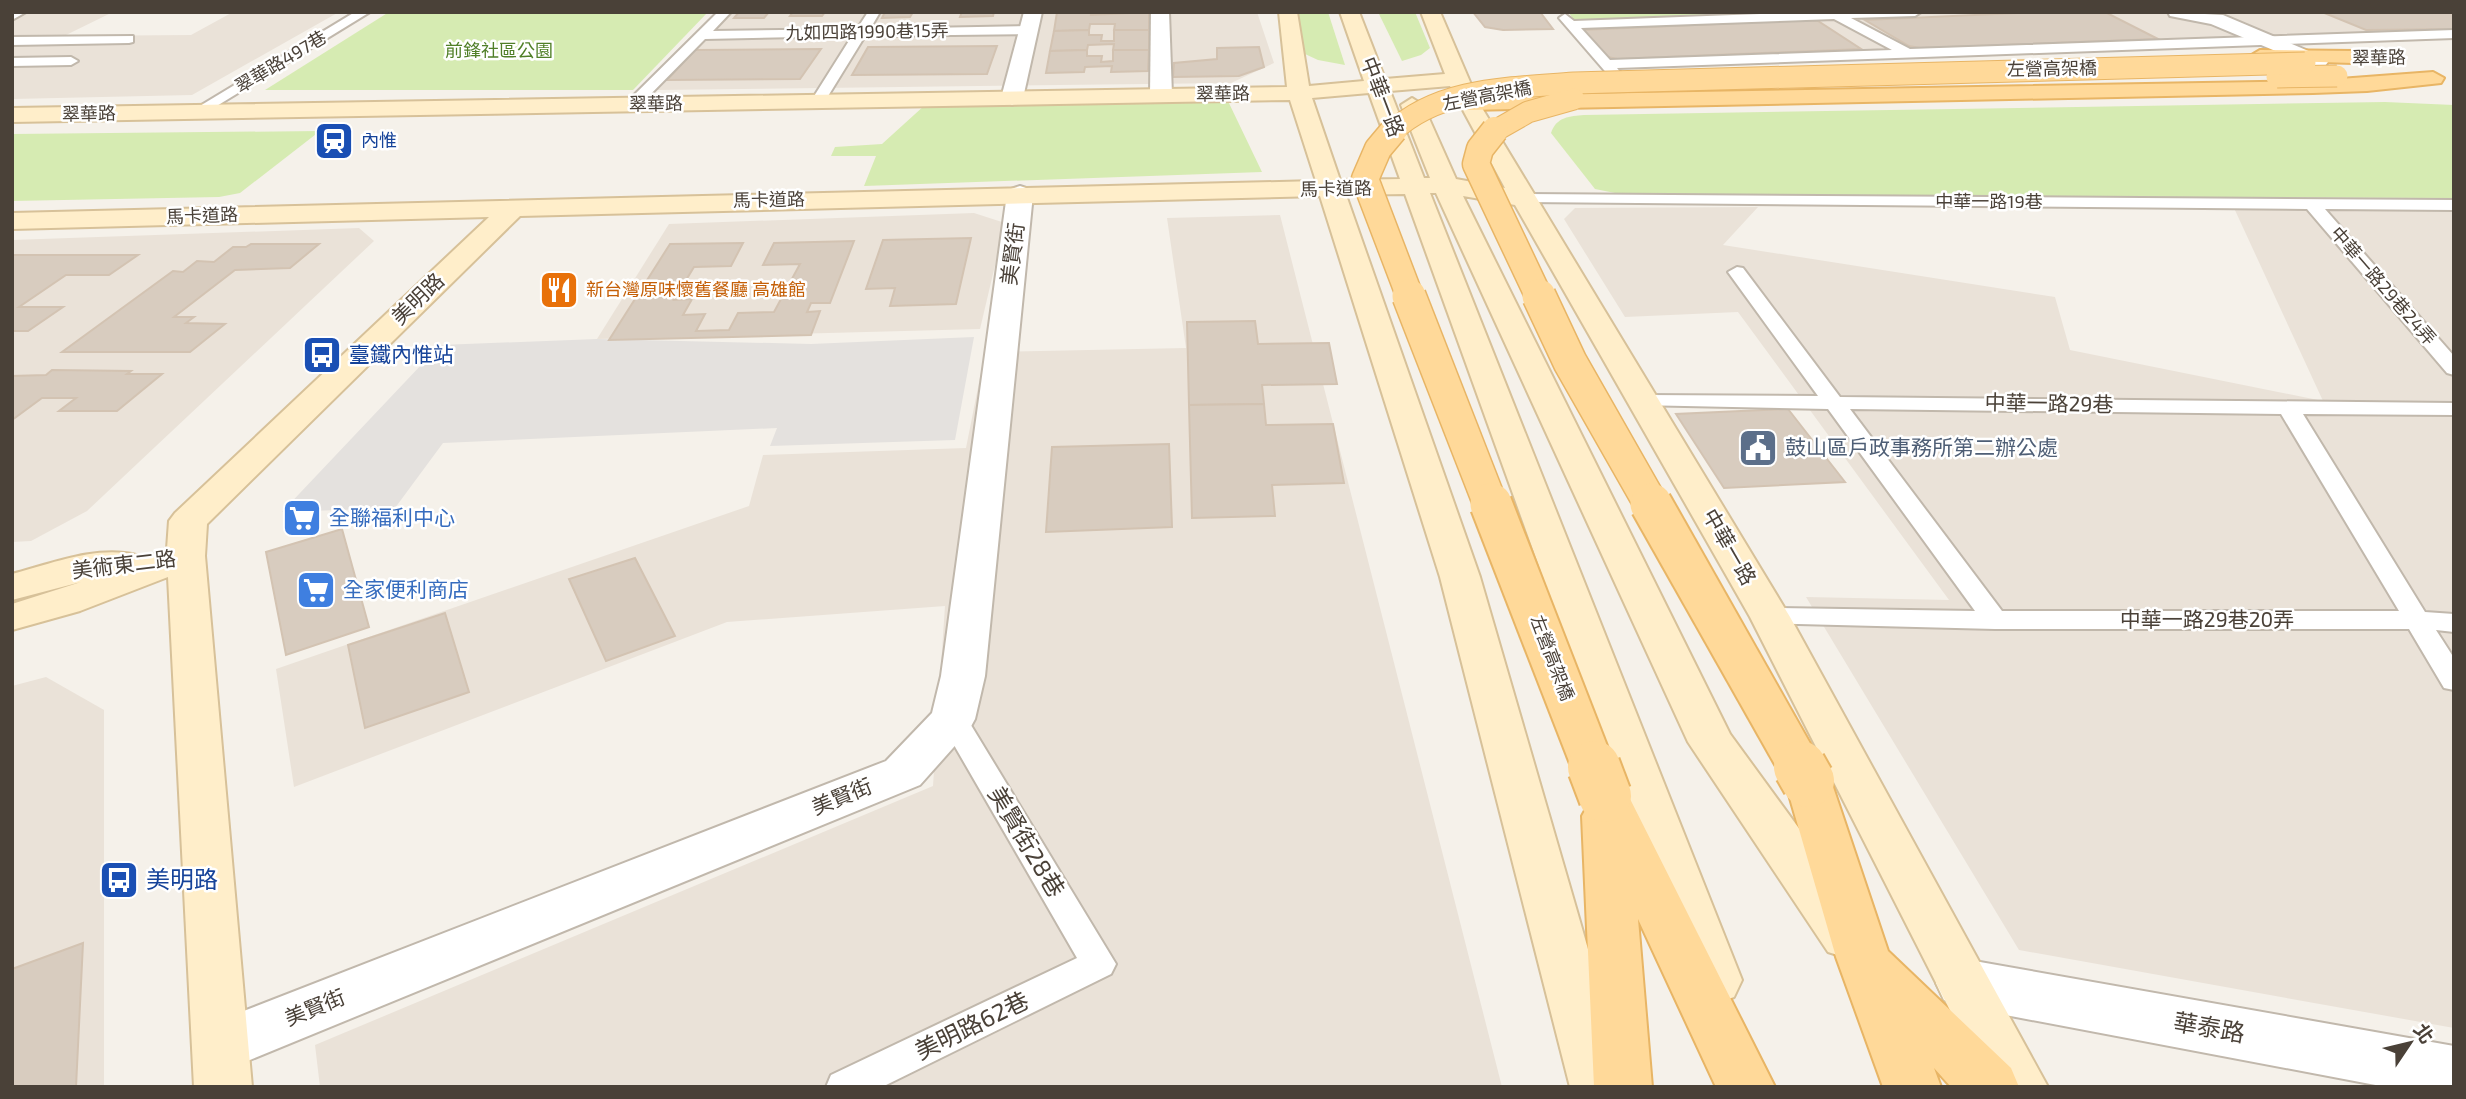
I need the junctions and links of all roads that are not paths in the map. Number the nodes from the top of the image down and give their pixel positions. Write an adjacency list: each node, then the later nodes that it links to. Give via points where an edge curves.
1 (20, 12): 14 (lane)
2 (364, 12): 42 (lane, 翠華路497巷)
3 (725, 12): 20 (lane)
4 (874, 12): 18 (lane)
5 (1160, 12): 37 (street)
6 (1288, 12): 36 (street)
7 (1349, 12): 34 (street, 中華一路)
8 (1430, 12): 33 (street, 中華一路)
9 (1560, 12): 17 (lane)
10 (1914, 12): 13 (lane)
11 (2177, 12): 22 (street, via 2216,19)
12 (2234, 12): 27 (street)
13 (1834, 14): 15 (lane); 24 (lane)
14 (12, 16)
15 (1682, 16): 17 (lane)
16 (1032, 21): 18 (lane, 九如四路1990巷15弄); 38 (street)
17 (1571, 25): 31 (lane)
18 (862, 32): 20 (lane, 九如四路1990巷15弄); 39 (lane)
19 (2454, 34): 27 (lane)
20 (703, 35): 41 (lane)
21 (129, 39): 23 (lane)
22 (2266, 40): 24 (lane); 27 (street)
23 (12, 41)
24 (1908, 53): 30 (lane); 31 (lane)
25 (2376, 57): 27 (main road, 翠華路)
26 (1391, 58): 35 (street, 中華一路)
27 (2320, 59): 30 (main road, via 2214,55); 32 (main road, 翠華路); 67 (main road, 左營高架橋, bridge, via 1637,92 1549,105 1509,121 1477,148 1476,164 1483,181 1570,362); 68 (main road, 左營高架橋, bridge, via 1574,83 1448,101 1426,109 1385,139 1365,179)
28 (71, 61): 29 (lane)
29 (12, 62)
30 (1928, 64): 31 (main road)
31 (1611, 69): 33 (main road)
32 (2443, 78): 40 (main road, via 2312,87)
33 (1456, 79): 35 (street, 翠華路); 40 (street, 中華一路)
34 (1380, 92): 35 (street, 翠華路); 36 (street, 翠華路); 44 (street, 中華一路)
35 (1406, 92): 40 (street, 翠華路); 44 (street, 中華一路)
36 (1299, 93): 37 (street, 翠華路); 45 (street)
37 (1161, 95): 38 (street, 翠華路)
38 (1012, 98): 39 (street, 翠華路)
39 (818, 101): 41 (street, 翠華路)
40 (1468, 103): 47 (street, 中華一路)
41 (633, 104): 42 (street, 翠華路)
42 (198, 112): 43 (street, 翠華路)
43 (12, 115)
44 (1431, 186): 45 (street, 馬卡道路); 47 (street, 馬卡道路); 69 (street, 中華一路, via 1711,742); 78 (street, 中華一路)
45 (1331, 190): 46 (street, 馬卡道路); 75 (street, via 1460,577)
46 (1020, 194): 50 (street, 馬卡道路); 66 (street, 美賢街, via 963,676)
47 (1525, 199): 48 (lane, 中華一路19巷); 54 (street, 中華一路)
48 (2312, 204): 49 (lane, 中華一路19巷); 53 (lane, 中華一路29巷24弄)
49 (2454, 205)
50 (513, 208): 51 (street, 馬卡道路); 58 (street, 美明路, via 188,521)
51 (12, 221)
52 (1737, 272): 55 (lane)
53 (2454, 369)
54 (1644, 401): 55 (lane, 中華一路29巷); 61 (street, 中華一路)
55 (1834, 401): 56 (lane, 中華一路29巷); 63 (lane)
56 (2288, 407): 57 (lane, 中華一路29巷); 62 (lane)
57 (2454, 409)
58 (186, 556): 59 (street, 美術東二路, via 69,571); 60 (street, 美術東二路); 72 (street, 美明路)
59 (12, 587)
60 (12, 617)
61 (1770, 617): 63 (lane, 中華一路29巷20弄); 71 (street, 中華一路)
62 (2419, 620): 63 (lane, 中華一路29巷20弄); 64 (lane, 中華一路29巷20弄); 65 (lane)
63 (1995, 621)
64 (2454, 623)
65 (2454, 681)
66 (953, 719): 70 (lane, 美賢街28巷); 72 (street, 美賢街, via 903,773)
67 (1808, 781): 69 (main road, 中華一路)
68 (1605, 796): 76 (main road); 77 (main road)
69 (1863, 957): 79 (main road, 中華一路); 80 (main road, 中華一路)
70 (1099, 964): 74 (lane, 美明路62巷)
71 (1963, 983): 73 (street, 華泰路); 81 (street, 中華一路)
72 (221, 1066)
73 (2454, 1073)
74 (844, 1087)
75 (1600, 1087)
76 (1623, 1087)
77 (1746, 1087)
78 (1755, 1087)
79 (1912, 1087)
80 (1990, 1087)
81 (2019, 1087)

